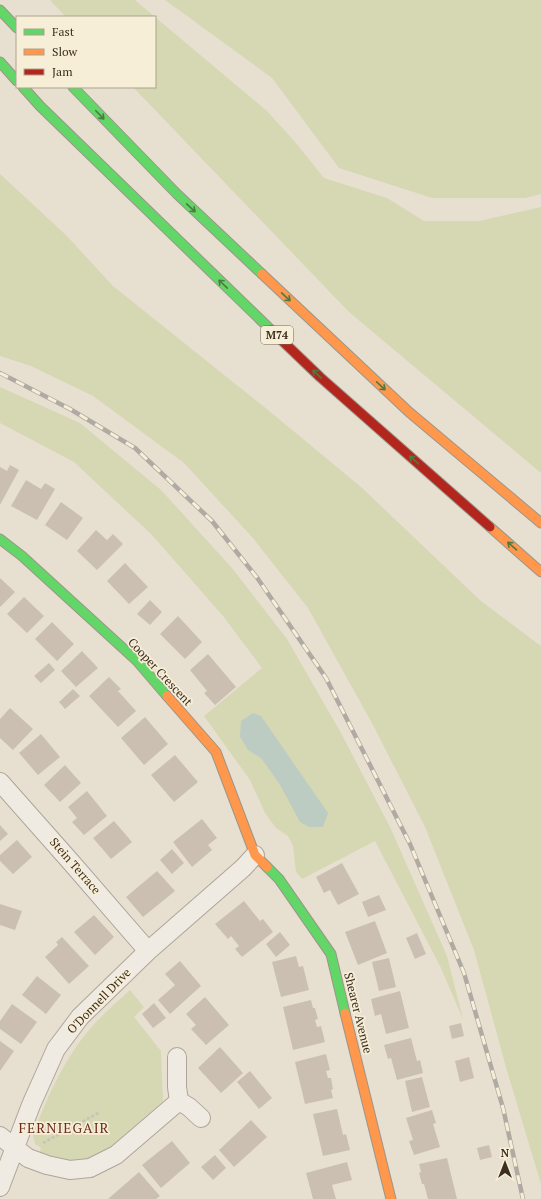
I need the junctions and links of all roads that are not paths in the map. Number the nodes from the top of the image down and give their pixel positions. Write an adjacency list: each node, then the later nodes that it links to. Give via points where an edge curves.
1 (0, 10): 2 (main road)
2 (16, 27)
3 (0, 62): 4 (main road)
4 (16, 80)
5 (24, 88): 9 (main road, M74, one-way to 5, via 320,377)
6 (74, 88): 7 (main road, M74, one-way to 7, via 177,194 409,412)
7 (541, 523)
8 (0, 539): 11 (main road, Cooper Crescent, via 137,661 216,752)
9 (541, 572)
10 (0, 782): 12 (street, Stein Terrace)
11 (255, 856): 12 (street, O'Donnell Drive); 19 (main road, Shearer Avenue, via 279,879 331,954)
12 (148, 951): 17 (street, O'Donnell Drive, via 80,1017 56,1049)
13 (176, 1057): 14 (street)
14 (179, 1101): 15 (street); 17 (street, via 116,1155 90,1168 70,1170 47,1165 28,1158)
15 (201, 1118)
16 (0, 1136): 17 (street)
17 (14, 1147): 18 (street, O'Donnell Drive)
18 (0, 1187)
19 (391, 1199)

